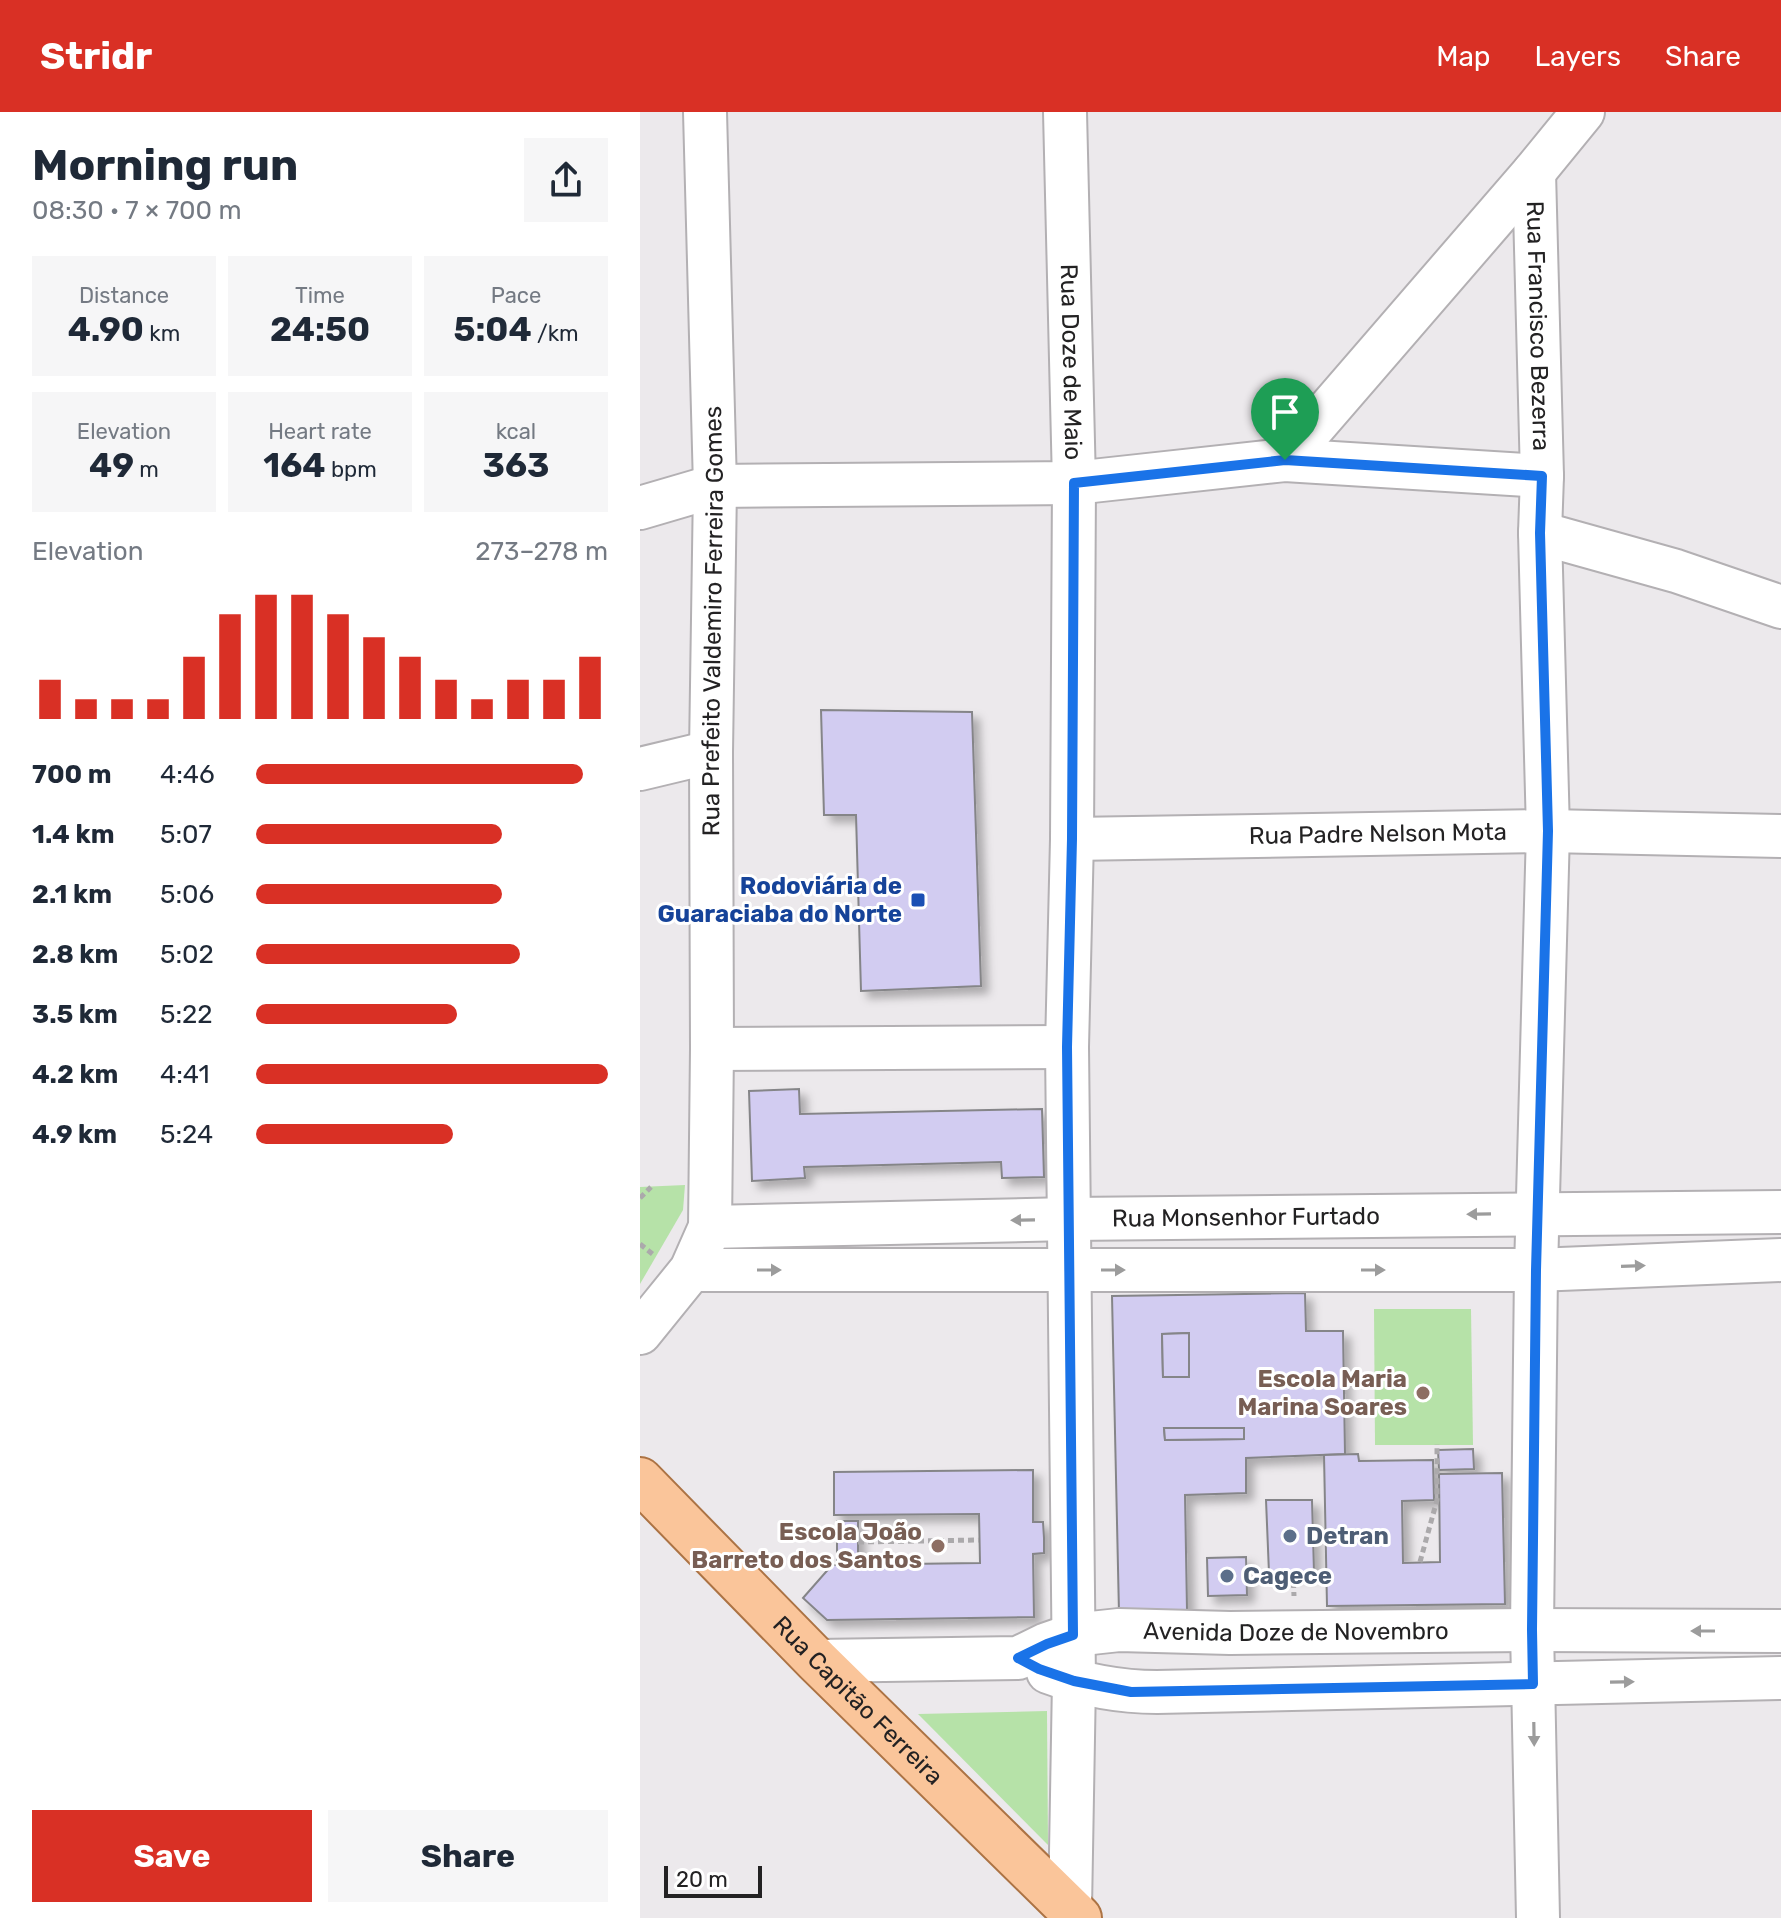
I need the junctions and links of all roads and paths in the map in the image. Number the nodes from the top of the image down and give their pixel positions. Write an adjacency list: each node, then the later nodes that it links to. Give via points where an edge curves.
1 (705, 112): 8 (street, Rua Prefeito Valdemiro Ferreira Gomes)
2 (1065, 112): 7 (street, Rua Doze de Maio)
3 (1583, 112): 4 (street)
4 (1534, 172): 5 (street); 6 (street, Rua Francisco Bezerra)
5 (1285, 460): 6 (street); 7 (street)
6 (1542, 476): 10 (street, Rua Francisco Bezerra)
7 (1074, 483): 8 (street); 16 (street, Rua Doze de Maio)
8 (715, 486): 9 (street); 12 (street, Rua Prefeito Valdemiro Ferreira Gomes)
9 (640, 508)
10 (1540, 533): 11 (street); 14 (street, Rua Francisco Bezerra)
11 (1781, 607)
12 (711, 752): 13 (street); 18 (street, Rua Prefeito Valdemiro Ferreira Gomes)
13 (640, 769)
14 (1548, 831): 15 (street, Rua Padre Nelson Mota); 16 (street, Rua Padre Nelson Mota); 22 (street, Rua Francisco Bezerra)
15 (1781, 836)
16 (1072, 839): 17 (street, Rua Doze de Maio)
17 (1067, 1047): 18 (street); 23 (street, Rua Doze de Maio)
18 (712, 1049): 24 (street, Rua Prefeito Valdemiro Ferreira Gomes)
19 (651, 1187): 20 (path)
20 (640, 1198)
21 (1781, 1212): 22 (street, Rua Monsenhor Furtado)
22 (1538, 1213): 23 (street, Rua Monsenhor Furtado, one-way to 23); 29 (street, Rua Francisco Bezerra)
23 (1070, 1219): 24 (street, Rua Monsenhor Furtado, one-way to 24); 28 (street, Rua Doze de Maio)
24 (710, 1227): 27 (street)
25 (640, 1244): 27 (path)
26 (1781, 1260): 29 (street, Rua Monsenhor Furtado, one-way to 26)
27 (673, 1263): 28 (street, Rua Monsenhor Furtado, one-way to 28); 30 (street)
28 (1068, 1270): 29 (street, Rua Monsenhor Furtado, one-way to 29); 38 (street, Rua Doze de Maio)
29 (1536, 1270): 36 (street, Rua Francisco Bezerra)
30 (640, 1333)
31 (1437, 1444): 35 (path, via 1437,1500)
32 (640, 1480): 40 (main road, Rua Capitão Ferreira)
33 (979, 1540): 34 (path)
34 (858, 1542)
35 (1420, 1562)
36 (1532, 1630): 37 (street, Avenida Doze de Novembro, one-way to 36); 38 (street, Avenida Doze de Novembro, via 1119,1630); 43 (street, Rua Francisco Bezerra)
37 (1781, 1631)
38 (1073, 1635): 39 (street, Avenida Doze de Novembro); 42 (street, Rua Doze de Maio)
39 (1018, 1658): 40 (street, Avenida Doze de Novembro); 42 (street)
40 (817, 1661): 44 (main road, Rua Capitão Ferreira)
41 (1781, 1678): 43 (street, one-way to 41)
42 (1074, 1681): 43 (street, via 1131,1692); 44 (street, Rua Doze de Maio)
43 (1533, 1684): 45 (street, Rua Francisco Bezerra, one-way to 45)
44 (1074, 1914)
45 (1538, 1918)

